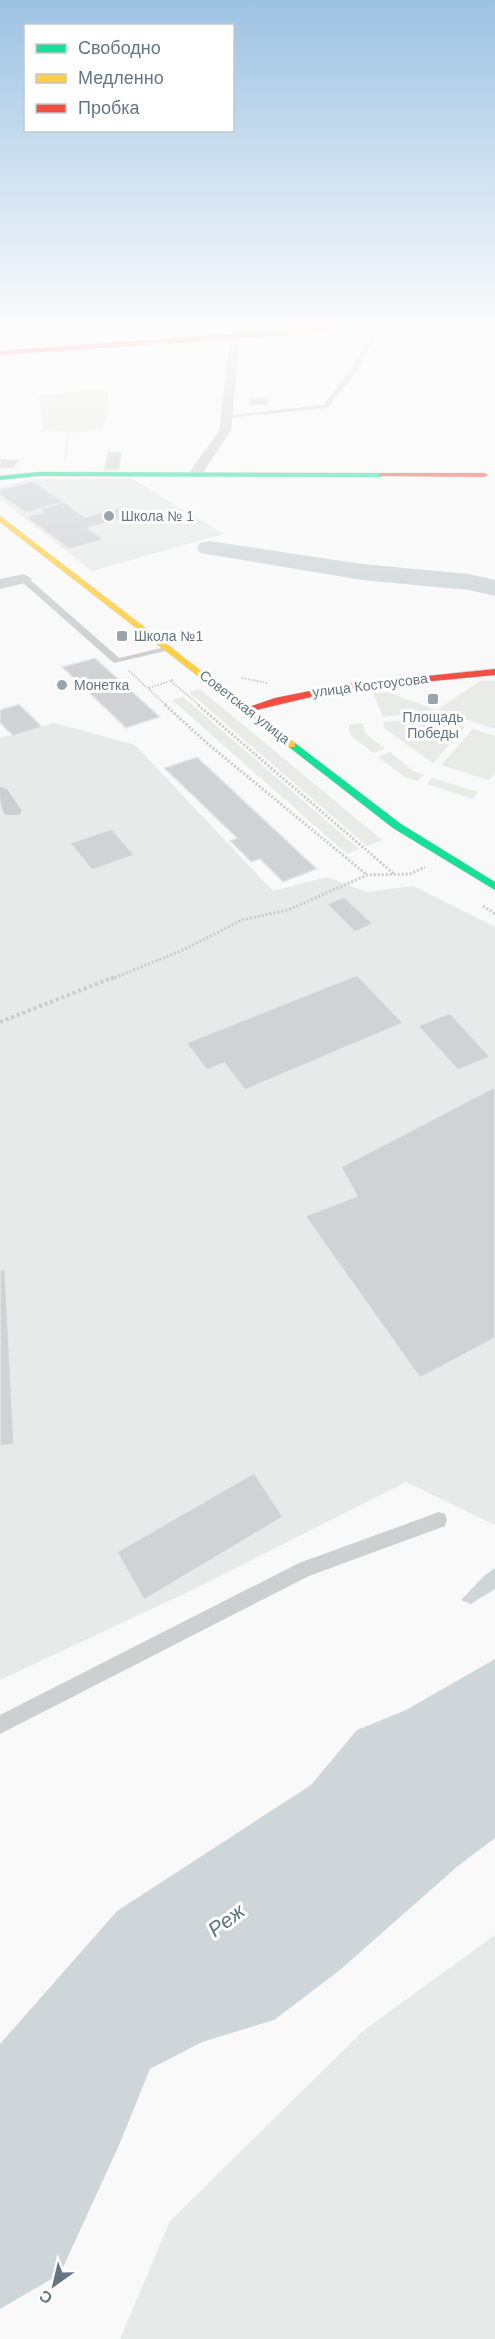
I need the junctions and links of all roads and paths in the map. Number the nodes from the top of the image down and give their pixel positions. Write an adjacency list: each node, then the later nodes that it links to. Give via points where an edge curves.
1 (68, 434): 3 (path)
2 (223, 434): 4 (street)
3 (63, 474): 4 (street); 6 (street)
4 (195, 474): 5 (street)
5 (484, 475)
6 (0, 478)
7 (0, 518): 10 (street, Советская улица)
8 (24, 579): 9 (street); 11 (lane)
9 (0, 584)
10 (170, 649): 11 (lane); 16 (street, Советская улица)
11 (117, 661): 21 (path, via 208,744)
12 (495, 672): 16 (street, улица Костоусова, via 314,691 282,696)
13 (241, 678): 15 (path)
14 (171, 681): 20 (path)
15 (271, 684)
16 (248, 709): 22 (street, Советская улица, via 397,826)
17 (0, 793): 18 (street)
18 (12, 811)
19 (424, 867): 20 (path, via 410,874)
20 (395, 874): 21 (path)
21 (367, 875): 23 (path, via 288,910 243,920 183,950)
22 (495, 887)
23 (0, 1022)
24 (439, 1521): 25 (lane, via 305,1569)
25 (0, 1725)

